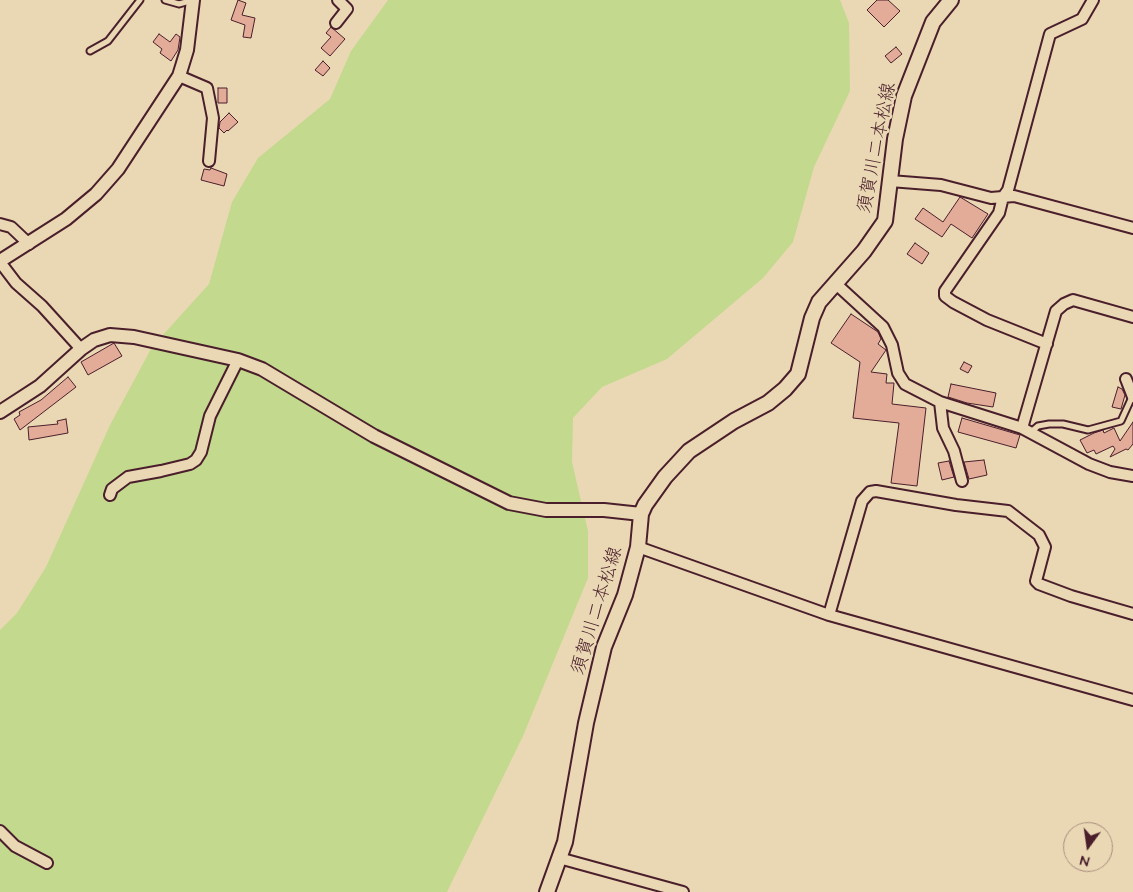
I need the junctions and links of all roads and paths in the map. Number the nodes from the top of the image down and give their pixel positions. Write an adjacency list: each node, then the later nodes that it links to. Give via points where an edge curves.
1 (140, 0): 8 (lane, via 108,41)
2 (165, 0): 3 (lane, via 179,4)
3 (193, 0): 9 (street, via 187,50)
4 (338, 0): 7 (street, via 347,9)
5 (951, 0): 11 (main road, 須賀川二本松線, via 933,22 904,96)
6 (1093, 0): 12 (street, via 1082,18 1050,34 1008,190)
7 (336, 22)
8 (90, 51)
9 (179, 76): 10 (street, via 207,88 213,118); 15 (street, via 108,182 66,219)
10 (209, 161)
11 (890, 181): 12 (street, via 941,185 992,198); 17 (main road, 須賀川二本松線, via 888,210 881,227)
12 (1003, 197): 14 (street, via 1014,196); 19 (street, via 999,213 946,286 945,296 987,320)
13 (0, 224): 15 (street, via 11,227)
14 (1133, 228)
15 (29, 244): 16 (street)
16 (0, 262): 20 (street, via 16,283)
17 (835, 283): 24 (street, via 883,327 892,346 898,374 905,384); 30 (main road, 須賀川二本松線, via 812,318 802,365 793,381 768,403 689,451 654,490)
18 (1133, 317): 19 (street, via 1074,300 1056,311)
19 (1047, 344): 26 (street)
20 (81, 349): 21 (street, via 102,337 121,335); 25 (street, via 40,386)
21 (238, 360): 29 (street, via 210,416 196,460 161,471 128,476 112,489); 30 (street, via 262,369 374,436 509,503 546,510)
22 (1126, 379): 23 (street)
23 (1133, 397): 26 (lane, via 1121,421 1088,430 1063,424)
24 (940, 402): 26 (street); 28 (street, via 943,428 954,451)
25 (0, 412)
26 (1027, 430): 27 (street, via 1089,464)
27 (1133, 476)
28 (962, 481)
29 (110, 495)
30 (641, 514): 31 (main road, 須賀川二本松線)
31 (638, 547): 33 (street); 36 (main road, 須賀川二本松線, via 625,595 604,647 586,723 565,842)
32 (1133, 614): 33 (street, via 1071,596 1036,581 1045,547 1039,535 1008,511 876,491 870,492 862,501)
33 (830, 615): 34 (street)
34 (1133, 700)
35 (0, 831): 37 (street, via 15,846)
36 (559, 858): 38 (main road, 須賀川二本松線); 39 (street)
37 (46, 863)
38 (548, 892)
39 (683, 892)

